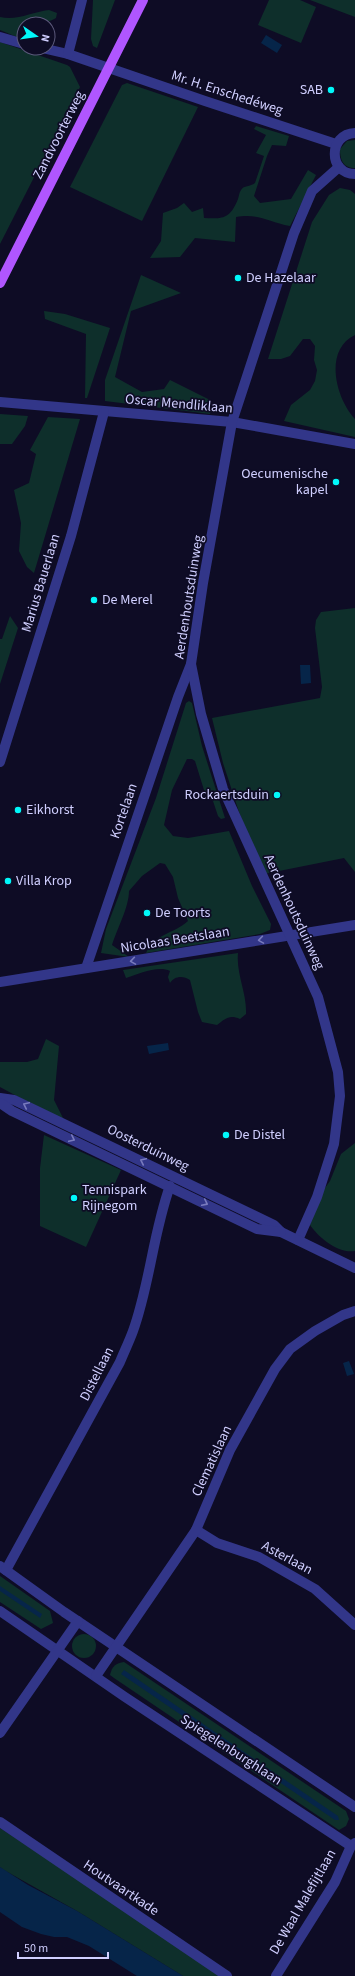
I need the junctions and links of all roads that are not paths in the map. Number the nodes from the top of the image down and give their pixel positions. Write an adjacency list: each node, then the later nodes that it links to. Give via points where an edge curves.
1 (82, 0): 6 (street)
2 (143, 0): 7 (main road, Zandvoorterweg)
3 (0, 38): 4 (street)
4 (16, 42)
5 (56, 51): 6 (street, Mr. H. Enschedéweg)
6 (68, 54): 7 (street, Mr. H. Enschedéweg)
7 (108, 69): 9 (street, Mr. H. Enschedéweg); 12 (main road, Zandvoorterweg)
8 (355, 134): 9 (street, via 343,137)
9 (336, 144): 10 (street, via 334,156)
10 (339, 167): 11 (street, via 346,173); 15 (street, Aerdenhoutsduinweg, via 312,191 294,233)
11 (355, 174)
12 (0, 283)
13 (0, 402): 14 (street, Oscar Mendliklaan)
14 (104, 412): 15 (street, Oscar Mendliklaan); 18 (street, Marius Bauerlaan, via 71,536)
15 (232, 422): 16 (street, Oscar Mendliklaan); 17 (street, Aerdenhoutsduinweg)
16 (355, 444)
17 (191, 664): 20 (street, Aerdenhoutsduinweg, via 201,714 222,789); 21 (street, Kortelaan)
18 (0, 762)
19 (355, 925): 20 (street, Nicolaas Beetslaan)
20 (289, 935): 21 (street, Nicolaas Beetslaan, one-way to 21); 28 (street, Aerdenhoutsduinweg, via 318,998 333,1048 340,1096 332,1151 317,1197)
21 (86, 968): 22 (street, Nicolaas Beetslaan)
22 (0, 982)
23 (0, 1098): 25 (street, Oosterduinweg, one-way to 23, via 14,1100)
24 (0, 1103): 26 (street, Oosterduinweg, one-way to 26)
25 (178, 1178): 26 (street, Distellaan); 27 (street, Oosterduinweg, via 274,1225)
26 (170, 1186): 27 (street, Oosterduinweg, one-way to 27, via 257,1229); 32 (street, Distellaan, via 162,1209 133,1330 120,1362)
27 (281, 1232): 28 (street, Oosterduinweg)
28 (298, 1240): 29 (street, Oosterduinweg)
29 (355, 1268)
30 (355, 1311): 31 (street, Clematislaan, via 343,1315 296,1344 275,1369 230,1450)
31 (196, 1530): 35 (street, Asterlaan, via 217,1542 259,1557 315,1589); 36 (street, Clematislaan)
32 (3, 1568): 34 (street)
33 (0, 1611): 37 (street)
34 (78, 1621): 36 (street, Spiegelenburghlaan); 37 (street)
35 (355, 1625)
36 (116, 1647): 38 (street, Clematislaan); 40 (street, Spiegelenburghlaan)
37 (58, 1651): 38 (street, Spiegelenburghlaan); 39 (street)
38 (96, 1676): 42 (street, Spiegelenburghlaan)
39 (0, 1733)
40 (355, 1807)
41 (0, 1822): 43 (street, Houtvaartkade)
42 (353, 1845): 44 (street, De Waal Malefijtlaan, via 335,1882)
43 (227, 1976)
44 (276, 1976)

